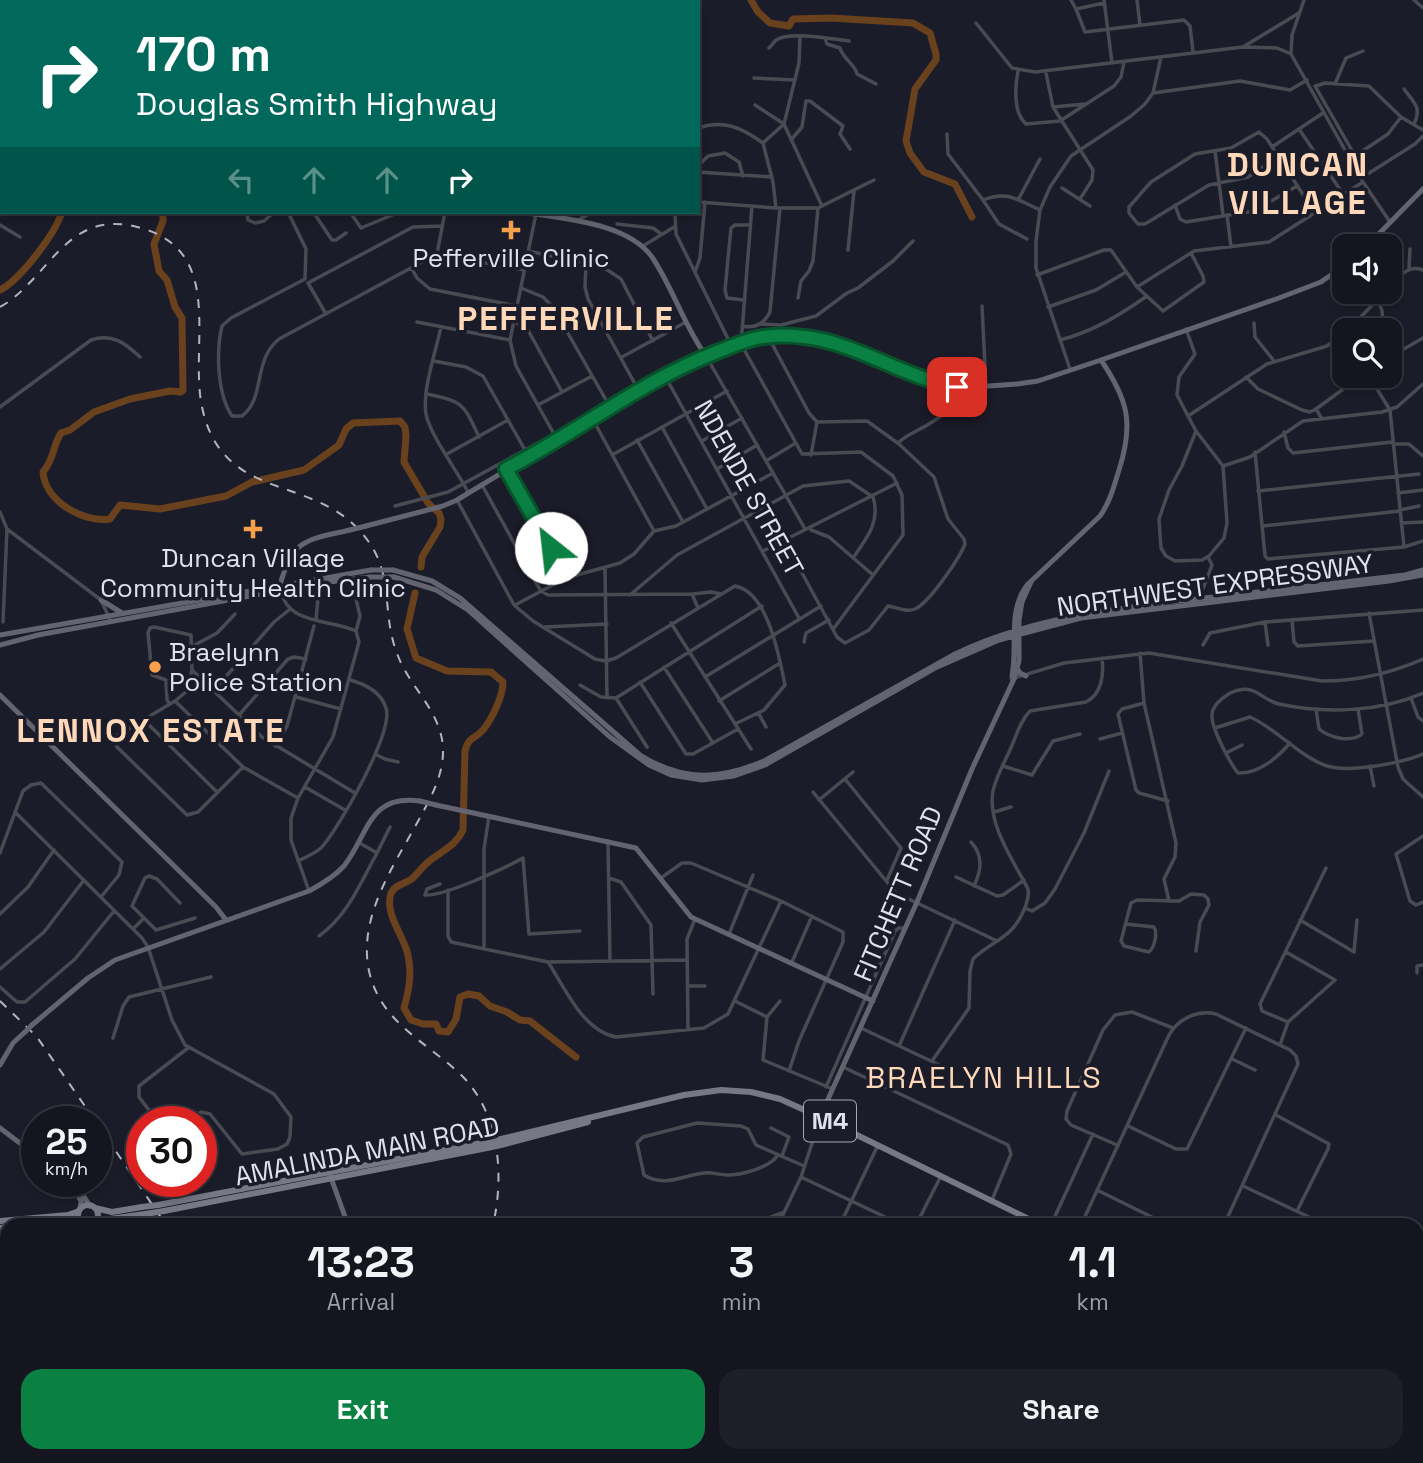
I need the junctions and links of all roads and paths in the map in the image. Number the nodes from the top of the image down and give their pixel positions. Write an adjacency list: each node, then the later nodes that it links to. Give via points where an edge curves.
1 (1071, 0): 7 (street)
2 (1137, 0): 10 (street)
3 (1304, 0): 8 (street)
4 (1414, 0): 6 (street)
5 (1104, 1): 7 (street); 11 (street)
6 (1423, 8)
7 (1076, 9): 11 (street, via 1085,32)
8 (1301, 12): 15 (street); 19 (street)
9 (976, 23): 23 (street)
10 (1140, 25): 11 (street); 18 (street, via 1184,20 1190,26)
11 (1108, 29): 22 (street)
12 (800, 37): 13 (street); 16 (street, via 779,38); 26 (street)
13 (825, 38): 14 (street); 29 (street, via 827,44 841,48 858,74)
14 (849, 41)
15 (1243, 47): 18 (street); 19 (street, via 1270,47)
16 (769, 48)
17 (1363, 51): 28 (street, via 1346,58)
18 (1193, 52): 20 (street)
19 (1291, 54): 27 (street)
20 (1161, 57): 21 (street); 32 (street)
21 (1124, 62): 22 (street); 33 (street, via 1114,86)
22 (1112, 63): 24 (street)
23 (1018, 71): 24 (street); 38 (street, via 1015,85 1022,122)
24 (1046, 73): 35 (street)
25 (754, 78): 26 (street)
26 (795, 79): 39 (street)
27 (1307, 80): 30 (street); 32 (street, via 1288,90 1240,81)
28 (1335, 84): 30 (street); 37 (street, via 1369,86)
29 (876, 85)
30 (1313, 87): 36 (street); 52 (street)
31 (1404, 89): 40 (street, via 1418,109)
32 (1153, 93): 50 (street, via 1139,111)
33 (1087, 103): 35 (street); 38 (street)
34 (754, 105): 39 (street)
35 (1053, 107): 38 (street)
36 (1324, 113): 42 (street); 61 (street)
37 (1401, 117): 40 (street); 52 (street, via 1388,134)
38 (1060, 121): 50 (street)
39 (783, 124): 46 (street); 47 (street)
40 (1413, 124): 43 (street)
41 (700, 128): 47 (street, via 730,125)
42 (1299, 129): 48 (street); 66 (street)
43 (1423, 130)
44 (947, 134): 68 (street, via 948,154)
45 (1423, 136): 52 (street, via 1368,175)
46 (791, 140): 49 (street, via 802,127 806,101 810,101 842,127 840,134); 75 (street)
47 (763, 143): 58 (street)
48 (1272, 146): 51 (street, via 1259,132); 53 (street)
49 (850, 149)
50 (1078, 149): 67 (street, via 1094,172); 77 (street, via 1059,170)
51 (1215, 151): 60 (street); 72 (street, via 1197,153 1156,178 1130,205 1129,214 1142,224)
52 (1354, 156)
53 (1278, 157): 60 (street, via 1248,177); 62 (street)
54 (1040, 159): 69 (street)
55 (700, 164): 57 (street, via 708,156 725,153 739,162)
56 (700, 172): 57 (street)
57 (743, 176): 58 (street)
58 (772, 177): 76 (street)
59 (874, 180): 65 (street)
60 (1219, 182): 72 (street); 90 (street)
61 (1363, 182): 66 (street); 92 (street)
62 (1297, 186): 78 (street); 90 (street, via 1254,211)
63 (1062, 188): 67 (street)
64 (1423, 189): 92 (street)
65 (854, 191): 75 (street); 107 (street)
66 (1343, 194): 78 (street)
67 (1080, 198): 74 (street)
68 (983, 200): 69 (street, via 1004,195); 102 (street, via 999,224)
69 (1018, 200): 77 (street)
70 (700, 202): 71 (street)
71 (705, 202): 73 (street); 116 (street)
72 (1175, 205): 90 (street, via 1186,222)
73 (752, 206): 76 (street); 95 (street)
74 (1090, 206)
75 (820, 207): 76 (street); 125 (street, via 813,261 801,281)
76 (778, 208): 137 (street, via 772,306)
77 (1041, 210): 118 (street)
78 (1315, 213): 105 (street, via 1269,242)
79 (247, 214): 80 (street, via 255,223)
80 (272, 214)
81 (289, 214): 121 (street, via 306,249)
82 (316, 214): 98 (street, via 331,240)
83 (351, 214): 84 (street, via 361,228)
84 (395, 214)
85 (445, 214): 96 (street)
86 (536, 214): 91 (street); 108 (street)
87 (577, 214): 91 (street)
88 (589, 214): 91 (street)
89 (674, 214): 97 (street)
90 (1225, 215): 105 (street)
91 (579, 221): 104 (street, via 617,231)
92 (1390, 222): 100 (street)
93 (617, 224): 99 (street, via 653,228)
94 (0, 225): 101 (street)
95 (750, 225): 126 (street); 126 (street, via 731,228 726,277 725,297)
96 (442, 226): 110 (street); 121 (street, via 413,227)
97 (674, 227): 99 (street); 116 (street)
98 (346, 233)
99 (661, 234): 104 (street)
100 (1378, 234)
101 (20, 237)
102 (1027, 239)
103 (913, 241): 137 (street, via 893,261 816,316 782,325)
104 (643, 246): 135 (street)
105 (1231, 247): 109 (street)
106 (1410, 249): 112 (street)
107 (848, 250)
108 (528, 251): 111 (street); 114 (street)
109 (1191, 253): 122 (street); 124 (street, via 1203,284 1164,310)
110 (438, 254): 113 (street); 114 (street)
111 (586, 264): 144 (street, via 618,275); 152 (street, via 588,299)
112 (1409, 268): 115 (street); 120 (street)
113 (412, 269): 128 (street, via 430,289); 131 (street)
114 (524, 270): 123 (street)
115 (1423, 270)
116 (695, 272): 148 (street)
117 (1126, 272): 118 (street, via 1113,251 1104,250); 122 (street); 130 (street, via 1090,293)
118 (1037, 275): 130 (street)
119 (1332, 275): 140 (street)
120 (1402, 275)
121 (306, 281): 131 (street); 131 (street, via 222,326 219,372 228,409 235,417 250,410 270,348)
122 (1137, 287): 124 (street)
123 (521, 288): 128 (street); 157 (street, via 553,307)
124 (1147, 296): 145 (street, via 1097,327)
125 (799, 298)
126 (744, 300): 138 (street)
127 (1374, 304): 132 (street)
128 (517, 306): 133 (street)
129 (982, 306): 161 (street)
130 (1048, 307): 145 (street)
131 (326, 314)
132 (1359, 318)
133 (514, 321): 143 (street); 166 (street, via 528,330)
134 (417, 322): 139 (street)
135 (686, 322): 144 (street); 150 (street)
136 (1254, 323): 155 (street, via 1255,337)
137 (760, 324): 138 (street)
138 (742, 326): 147 (street)
139 (441, 327): 143 (street); 154 (street)
140 (1186, 329): 153 (street); 175 (street, via 1195,357 1179,377 1176,390)
141 (768, 337): 147 (street); 161 (street, via 819,340 935,382); 180 (street)
142 (1423, 338): 149 (street)
143 (510, 340): 169 (street, via 516,366)
144 (653, 341): 152 (street)
145 (1060, 341): 156 (street)
146 (1332, 342): 155 (street)
147 (741, 344): 148 (street); 191 (street)
148 (732, 347): 150 (street)
149 (1402, 349)
150 (706, 356): 158 (street); 165 (street)
151 (140, 357): 170 (street, via 114,338 91,340)
152 (622, 357): 164 (street)
153 (1101, 360): 156 (street); 244 (street, FITCHETT ROAD, via 1127,409 1126,449 1100,516)
154 (434, 361): 167 (street); 179 (street, via 479,373)
155 (1274, 361): 159 (street)
156 (1071, 370): 161 (street, via 1038,381)
157 (592, 376): 166 (street); 171 (street)
158 (665, 376): 164 (street); 174 (street, NDENDE STREET)
159 (1246, 377): 172 (street, via 1258,389 1302,410); 175 (street)
160 (1423, 384): 173 (street)
161 (988, 386)
162 (1345, 388): 172 (street)
163 (1376, 388): 173 (street)
164 (639, 391): 171 (street)
165 (727, 391): 174 (street); 177 (street)
166 (562, 392): 169 (street)
167 (427, 394): 186 (street, via 458,402); 195 (street, via 428,421)
168 (961, 404): 190 (street)
169 (538, 405): 185 (street)
170 (0, 407)
171 (610, 407): 176 (street)
172 (1316, 409): 178 (street)
173 (1390, 410): 178 (street); 189 (street)
174 (685, 413): 182 (street); 188 (street, NDENDE STREET)
175 (1188, 416): 183 (street)
176 (592, 418): 196 (street); 201 (street)
177 (742, 418): 188 (street); 192 (street)
178 (1322, 419): 184 (street, via 1303,421)
179 (508, 420): 186 (street); 193 (street)
180 (817, 422): 190 (street, via 867,421); 197 (street)
181 (569, 426): 185 (street)
182 (662, 427): 187 (street); 219 (street)
183 (1196, 431): 200 (street); 234 (street, via 1163,503 1159,536 1163,552 1171,560)
184 (1284, 432): 189 (street, via 1293,453); 194 (street)
185 (554, 434): 193 (street)
186 (479, 436): 195 (street)
187 (638, 440): 196 (street); 223 (street)
188 (702, 442): 202 (street, NDENDE STREET)
189 (1392, 442): 198 (street, via 1407,443); 205 (street)
190 (897, 443): 279 (street, via 934,477 948,519 965,546 918,607 888,606 869,630 848,642 839,640)
191 (794, 444): 197 (street, via 802,454); 199 (street)
192 (757, 445): 199 (street); 202 (street)
193 (525, 450): 207 (street)
194 (1255, 452): 200 (street); 210 (street)
195 (447, 454): 207 (street)
196 (612, 455): 229 (street)
197 (811, 455): 206 (street, via 861,452)
198 (1423, 456)
199 (766, 461): 203 (street)
200 (1223, 466): 234 (street, via 1227,527 1221,544)
201 (506, 469): 208 (street); 242 (street)
202 (716, 469): 214 (street, NDENDE STREET)
203 (773, 473): 213 (street); 214 (street)
204 (1419, 474): 205 (street)
205 (1396, 477): 210 (street); 212 (street)
206 (897, 483): 215 (street); 241 (street, via 904,533)
207 (464, 484): 211 (street); 217 (street)
208 (481, 484): 211 (street); 246 (street)
209 (1423, 490): 212 (street)
210 (1258, 491): 226 (street)
211 (468, 492): 216 (street)
212 (1398, 493): 220 (street)
213 (785, 495): 215 (street, via 811,484 846,481); 222 (street); 228 (street)
214 (732, 496): 219 (street); 222 (street, NDENDE STREET)
215 (873, 497): 228 (street); 235 (street, via 876,516)
216 (457, 500): 238 (street, bridge, via 313,539 292,552); 255 (street)
217 (396, 506)
218 (1419, 506): 220 (street)
219 (707, 509): 223 (street)
220 (1400, 510): 225 (street); 226 (street)
221 (0, 515): 227 (street)
222 (744, 519): 233 (street, NDENDE STREET); 250 (street, via 674,557)
223 (683, 522): 229 (street)
224 (1423, 522): 225 (street)
225 (1401, 523): 232 (street)
226 (1262, 526): 232 (street, via 1265,556 1273,561)
227 (7, 529): 236 (street); 254 (street)
228 (807, 529): 230 (street); 235 (street, via 829,537)
229 (654, 531): 237 (street, via 629,558)
230 (784, 540): 233 (street); 257 (street)
231 (1423, 541): 232 (street)
232 (1404, 547)
233 (763, 551): 267 (street, NDENDE STREET)
234 (1208, 557): 253 (street, via 1212,565)
235 (853, 558): 241 (street)
236 (3, 568): 272 (street)
237 (605, 569): 242 (street); 251 (street)
238 (284, 570): 243 (street); 245 (street)
239 (1423, 572): 253 (street, NORTHWEST EXPRESSWAY); 278 (street, NORTHWEST EXPRESSWAY)
240 (370, 573): 243 (street); 245 (street); 265 (street, bridge, via 432,581)
241 (873, 575): 279 (street)
242 (566, 578): 246 (street)
243 (295, 582): 245 (street)
244 (1031, 582): 259 (street, FITCHETT ROAD); 266 (street, FITCHETT ROAD, via 1019,597)
245 (280, 588): 260 (street); 262 (street); 268 (street)
246 (541, 591): 251 (street, via 557,597); 255 (street)
247 (692, 594): 248 (street); 250 (street); 258 (street)
248 (721, 594): 256 (street, via 740,587); 258 (street)
249 (355, 595): 280 (street, via 360,620)
250 (630, 595): 251 (street)
251 (606, 596): 274 (street)
252 (318, 598): 269 (street)
253 (1199, 599): 278 (street, NORTHWEST EXPRESSWAY, via 1097,611)
254 (101, 600): 262 (street); 268 (street)
255 (514, 605): 277 (street)
256 (762, 606): 284 (street); 294 (street)
257 (821, 606): 267 (street); 270 (street)
258 (698, 608): 275 (street)
259 (1021, 609): 278 (street, via 1026,623); 282 (street, FITCHETT ROAD)
260 (289, 610): 269 (street); 311 (street)
261 (1423, 610): 263 (street)
262 (122, 613): 268 (street)
263 (1369, 613): 271 (street); 287 (street)
264 (235, 614): 292 (street, via 217,633)
265 (476, 614): 285 (street, NORTHWEST EXPRESSWAY, via 640,755 671,771 703,776 734,773 766,760); 286 (street, NORTHWEST EXPRESSWAY, via 636,758 671,775 702,780 734,776 765,765 936,668)
266 (1015, 614): 282 (street, FITCHETT ROAD); 285 (street, via 1006,630)
267 (799, 618): 284 (street)
268 (110, 619): 281 (street); 289 (street)
269 (316, 620): 280 (street)
270 (829, 620): 279 (street); 288 (street, via 806,633)
271 (1292, 620): 273 (street); 287 (street, via 1298,646)
272 (3, 622)
273 (1265, 622): 290 (street, via 1212,632); 291 (street)
274 (607, 624): 277 (street); 299 (street)
275 (671, 624): 294 (street); 299 (street)
276 (314, 626): 297 (street)
277 (543, 627): 299 (street, via 589,656)
278 (1036, 627): 282 (street, NORTHWEST EXPRESSWAY); 293 (street)
279 (834, 628)
280 (356, 631): 307 (street, via 359,642)
281 (11, 633): 283 (street); 289 (street)
282 (1017, 633): 285 (street, NORTHWEST EXPRESSWAY); 286 (street, NORTHWEST EXPRESSWAY); 293 (street, FITCHETT ROAD)
283 (0, 635)
284 (771, 635): 300 (street); 306 (street)
285 (985, 640)
286 (999, 640): 293 (street)
287 (1374, 640): 304 (street)
288 (804, 642)
289 (0, 643)
290 (1203, 645)
291 (1268, 645)
292 (193, 646): 303 (street); 322 (street, via 190,634 156,627 148,633 152,675 166,680)
293 (1017, 649): 302 (street, FITCHETT ROAD); 309 (street, FITCHETT ROAD)
294 (689, 652): 301 (street); 306 (street)
295 (1140, 653): 296 (street); 304 (street, via 1311,680); 320 (street)
296 (1102, 658): 305 (street, via 1058,664); 347 (street, via 1103,675 1093,698 1030,711)
297 (306, 659): 314 (street); 327 (street, via 288,659)
298 (1423, 659): 304 (street)
299 (606, 661): 315 (street)
300 (780, 663): 319 (street); 326 (street, via 785,685)
301 (664, 667): 308 (street); 336 (street)
302 (1017, 668): 305 (street); 309 (street, FITCHETT ROAD)
303 (192, 670): 311 (street); 318 (street, via 187,691)
304 (1380, 674): 321 (street)
305 (1026, 676): 309 (street)
306 (705, 677): 319 (street)
307 (350, 680): 323 (street); 344 (street, via 370,687 387,709)
308 (640, 682): 316 (street); 336 (street, via 683,751 689,755)
309 (1012, 682): 394 (street, FITCHETT ROAD)
310 (580, 685): 315 (street)
311 (214, 690): 327 (street)
312 (1423, 692): 317 (street)
313 (0, 695): 404 (street)
314 (296, 697): 323 (street); 338 (street)
315 (607, 698): 316 (street)
316 (616, 698): 340 (street)
317 (1411, 698): 321 (street); 329 (street)
318 (175, 701): 322 (street); 349 (street)
319 (719, 701): 330 (street)
320 (1144, 703): 333 (street, via 1119,711); 362 (street)
321 (1385, 703): 325 (street); 346 (street)
322 (170, 704): 328 (street)
323 (341, 709): 350 (street, via 333,737)
324 (1316, 709): 325 (street); 325 (street, via 1319,729 1344,738 1362,734); 332 (street, via 1276,703 1254,691 1238,690 1215,706)
325 (1358, 709)
326 (759, 714): 330 (street); 331 (street)
327 (239, 715): 338 (street)
328 (144, 720): 357 (street); 357 (street, via 116,738 117,747 185,814 198,812)
329 (1423, 721)
330 (736, 727): 336 (street); 341 (street)
331 (766, 727)
332 (1215, 728): 337 (street, via 1250,718); 342 (street)
333 (1122, 733): 335 (street); 362 (street, via 1137,793)
334 (1080, 734): 347 (street, via 1053,741 1032,775)
335 (1100, 738)
336 (713, 743)
337 (1290, 743): 342 (street, via 1274,759 1245,773 1237,771); 348 (street, via 1326,766)
338 (275, 746): 350 (street)
339 (1242, 746): 342 (street)
340 (647, 747)
341 (751, 749)
342 (1226, 753)
343 (1423, 754): 346 (street)
344 (377, 755): 345 (street); 358 (street)
345 (398, 762)
346 (1397, 762): 348 (street); 359 (street, via 1403,779)
347 (1003, 766): 366 (street, via 993,791)
348 (1370, 766): 354 (street)
349 (243, 768): 357 (street); 360 (street)
350 (316, 768): 355 (street); 358 (street)
351 (1109, 771): 397 (street, via 1084,833 1052,893 1038,908)
352 (853, 772): 353 (street)
353 (845, 779): 361 (street); 385 (street, via 901,848)
354 (1374, 786)
355 (305, 787): 360 (street); 364 (street)
356 (813, 792): 361 (street)
357 (217, 793)
358 (355, 793): 364 (street)
359 (1423, 797)
360 (298, 798): 376 (street, via 290,826)
361 (819, 800): 385 (street)
362 (1168, 801): 393 (street, via 1176,844 1164,879)
363 (1011, 807): 366 (street)
364 (345, 810): 376 (street, via 321,848)
365 (15, 812): 373 (street); 374 (street); 391 (street, via 23,791 41,783 120,859 115,882)
366 (994, 812): 384 (street)
367 (489, 816): 370 (street); 371 (street, bridge, via 399,800 382,807); 379 (street)
368 (390, 827): 375 (street)
369 (1423, 836): 395 (street, via 1396,854 1409,901)
370 (608, 841): 381 (street); 382 (street, via 639,850)
371 (358, 842): 375 (street); 390 (street, via 335,874)
372 (971, 842): 387 (street, via 981,865)
373 (54, 850): 383 (street); 399 (street, via 28,887)
374 (0, 853)
375 (377, 853): 413 (street, via 345,912)
376 (298, 861): 390 (street)
377 (1326, 868): 406 (street)
378 (754, 875): 388 (street)
379 (484, 876): 389 (street); 411 (street, via 523,858 529,934); 417 (street)
380 (957, 877): 387 (street)
381 (608, 878): 420 (street, via 621,882 649,921); 422 (street)
382 (661, 878): 388 (street, via 685,862); 403 (street)
383 (84, 880): 391 (street); 426 (street, via 44,932)
384 (1024, 880): 387 (street, via 1000,896); 397 (street, via 1029,894)
385 (887, 881): 394 (street, via 899,895)
386 (440, 884): 389 (street, via 427,889 425,895)
387 (974, 886)
388 (749, 887): 392 (street); 412 (street)
389 (448, 890): 417 (street, via 449,940)
390 (309, 891): 404 (street)
391 (101, 897): 398 (street)
392 (781, 901): 400 (street); 416 (street)
393 (1169, 901): 408 (street, via 1133,902); 418 (street, via 1195,894 1206,897 1209,905 1198,926)
394 (917, 902): 405 (street); 409 (street, FITCHETT ROAD)
395 (1423, 902)
396 (180, 903): 402 (street, via 149,876 132,904)
397 (1025, 908): 414 (street, via 1014,928)
398 (114, 910): 410 (street); 432 (street, via 75,960 25,1002 17,1002)
399 (1, 912)
400 (812, 916): 424 (street); 429 (street, via 844,935)
401 (195, 918): 402 (street, via 158,931)
402 (144, 919): 410 (street)
403 (695, 919): 412 (street); 421 (street, via 688,934)
404 (226, 920): 415 (street)
405 (955, 920): 414 (street); 447 (street)
406 (1300, 920): 407 (street, via 1354,952); 419 (street)
407 (1357, 920)
408 (1126, 925): 408 (street, via 1154,928 1150,951 1123,945)
409 (906, 928): 435 (street, via 895,931); 438 (street, FITCHETT ROAD)
410 (133, 929): 415 (street)
411 (580, 931)
412 (729, 934): 416 (street)
413 (319, 936)
414 (998, 941): 450 (street, via 973,959 969,1008)
415 (148, 947): 433 (street); 451 (street, bridge, via 103,967 13,1043)
416 (761, 947): 424 (street); 436 (street)
417 (484, 949): 423 (street)
418 (1196, 951)
419 (1285, 951): 440 (street, via 1259,1007); 440 (street, via 1335,980)
420 (652, 960): 421 (street); 422 (street); 434 (street)
421 (687, 960): 430 (street)
422 (610, 961): 423 (street)
423 (548, 962): 444 (street, via 583,1016 608,1035)
424 (792, 962): 429 (street)
425 (1423, 965): 427 (street, via 1417,966)
426 (0, 969)
427 (1417, 973)
428 (211, 978): 433 (street)
429 (827, 979): 435 (street); 455 (street)
430 (688, 986): 431 (street); 444 (street)
431 (705, 986)
432 (0, 988)
433 (161, 989): 445 (street, via 127,999); 448 (street)
434 (653, 994)
435 (866, 998): 438 (street); 456 (street)
436 (735, 1001): 439 (street); 444 (street, via 728,1014 708,1026)
437 (779, 1001): 439 (street)
438 (873, 1001): 441 (street, FITCHETT ROAD)
439 (767, 1017): 455 (street, via 762,1058)
440 (1288, 1022): 446 (street)
441 (861, 1028): 447 (street); 452 (street, FITCHETT ROAD)
442 (1173, 1028): 443 (street, via 1204,1012); 461 (street); 464 (street, via 1128,1011 1107,1024 1066,1114 1069,1123)
443 (1246, 1028): 446 (street); 449 (street)
444 (688, 1029)
445 (113, 1038)
446 (1280, 1045): 458 (street, via 1293,1052 1298,1064)
447 (899, 1046): 450 (street)
448 (188, 1048): 457 (street, via 141,1083 139,1097); 460 (street, via 271,1091 289,1113 292,1126 289,1140 281,1148 245,1155)
449 (1231, 1059): 454 (street); 461 (street, via 1187,1149 1176,1149)
450 (932, 1061): 453 (street)
451 (0, 1065)
452 (843, 1067): 456 (street, FITCHETT ROAD); 478 (street, via 1008,1145 1011,1154)
453 (950, 1070)
454 (1255, 1070)
455 (789, 1071): 456 (street)
456 (830, 1088): 459 (street, FITCHETT ROAD)
457 (146, 1106)
458 (1276, 1115): 473 (street); 482 (street, via 1329,1144)
459 (820, 1117): 466 (main road, AMALINDA MAIN ROAD / M4); 469 (street); 470 (main road, AMALINDA MAIN ROAD / M4, bridge, via 767,1096 729,1090 684,1095 576,1126)
460 (217, 1123)
461 (1128, 1126): 467 (street)
462 (0, 1128): 465 (street)
463 (771, 1128): 468 (street, via 789,1137)
464 (1093, 1135): 467 (street); 495 (street)
465 (21, 1144)
466 (878, 1145): 471 (main road, AMALINDA MAIN ROAD / M4); 477 (street)
467 (1118, 1145): 474 (street)
468 (780, 1156): 468 (street, via 754,1143 748,1129 741,1126 697,1123 643,1137 636,1143 644,1175 667,1181 706,1172 740,1173); 469 (street)
469 (804, 1166): 472 (street)
470 (330, 1175): 481 (main road, AMALINDA MAIN ROAD / M4, bridge); 481 (main road, AMALINDA MAIN ROAD / M4, bridge); 488 (street)
471 (941, 1176): 478 (main road, AMALINDA MAIN ROAD / M4); 493 (street)
472 (801, 1177): 477 (street); 483 (street)
473 (1243, 1186): 482 (street); 498 (street)
474 (1097, 1190): 496 (street); 497 (street)
475 (77, 1197): 480 (street)
476 (86, 1197): 479 (street)
477 (850, 1200): 491 (street); 492 (street)
478 (991, 1201): 494 (main road, AMALINDA MAIN ROAD / M4)
479 (92, 1207): 480 (main road, AMALINDA MAIN ROAD / M4); 481 (main road, AMALINDA MAIN ROAD / M4); 486 (main road)
480 (79, 1210): 484 (main road, AMALINDA MAIN ROAD / M4); 485 (main road)
481 (144, 1211): 487 (main road, AMALINDA MAIN ROAD / M4)
482 (1297, 1211): 499 (street)
483 (784, 1212): 489 (street); 490 (street)
484 (34, 1218)
485 (80, 1218)
486 (96, 1218)
487 (110, 1218)
488 (345, 1218)
489 (768, 1218)
490 (781, 1218)
491 (843, 1218)
492 (887, 1218)
493 (920, 1218)
494 (1022, 1218)
495 (1054, 1218)
496 (1084, 1218)
497 (1154, 1218)
498 (1227, 1218)
499 (1308, 1218)

